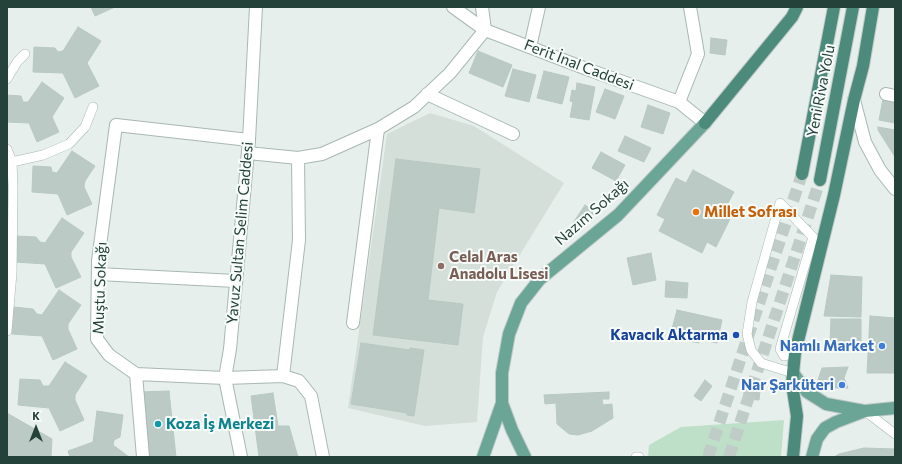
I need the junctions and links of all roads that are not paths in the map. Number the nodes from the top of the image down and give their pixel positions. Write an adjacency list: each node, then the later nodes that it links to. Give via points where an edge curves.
1 (256, 7): 21 (street, Yavuz Sultan Selim Caddesi)
2 (453, 7): 10 (street, Ferit İnal Caddesi)
3 (482, 7): 10 (street)
4 (539, 7): 11 (street)
5 (690, 7): 16 (street, via 698,54)
6 (834, 7): 26 (highway, Yeni Riva Yolu)
7 (853, 7): 27 (highway, Yeni Riva Yolu)
8 (873, 7): 15 (highway, via 863,66)
9 (795, 10): 18 (highway)
10 (485, 30): 11 (street, Ferit İnal Caddesi); 14 (street, via 450,73)
11 (530, 47): 16 (street, Ferit İnal Caddesi)
12 (25, 54): 13 (lane)
13 (7, 79)
14 (427, 94): 19 (street, via 414,107); 20 (street)
15 (854, 100): 28 (street, via 865,142 880,170); 33 (highway, via 834,196)
16 (679, 102): 18 (street, Ferit İnal Caddesi)
17 (93, 107): 25 (lane, via 85,127 69,144 43,155)
18 (705, 123): 38 (main road, Nazım Sokağı, via 618,215 545,274 521,303 509,334 502,373)
19 (378, 129): 24 (street, via 322,154); 31 (street)
20 (513, 134)
21 (249, 140): 23 (street, Yavuz Sultan Selim Caddesi); 29 (street, Muştu Sokağı, via 116,125)
22 (7, 149): 25 (lane)
23 (248, 153): 24 (street); 30 (street, Yavuz Sultan Selim Caddesi)
24 (298, 158): 36 (street, via 298,240)
25 (12, 162): 32 (lane, via 12,273)
26 (802, 174)
27 (820, 180)
28 (895, 189)
29 (98, 274): 30 (street); 35 (street, Muştu Sokağı, via 97,339 109,355)
30 (236, 281): 37 (street, Yavuz Sultan Selim Caddesi, via 230,349)
31 (353, 323)
32 (7, 331)
33 (795, 353): 34 (highway); 34 (lane, via 784,356 780,349 813,237 780,203 752,302 747,334 751,350 761,363)
34 (792, 372): 40 (main road, via 807,392 826,404); 47 (highway, via 797,416)
35 (136, 374): 37 (street); 42 (street)
36 (283, 376): 37 (street); 44 (street, via 299,382 310,396)
37 (224, 378): 43 (street, Yavuz Sultan Selim Caddesi)
38 (502, 403): 45 (main road); 46 (main road)
39 (895, 408): 40 (main road)
40 (865, 412): 41 (lane); 48 (main road, via 825,428 817,439)
41 (895, 434)
42 (144, 457)
43 (241, 457)
44 (323, 457)
45 (483, 457)
46 (525, 457)
47 (794, 457)
48 (812, 457)

